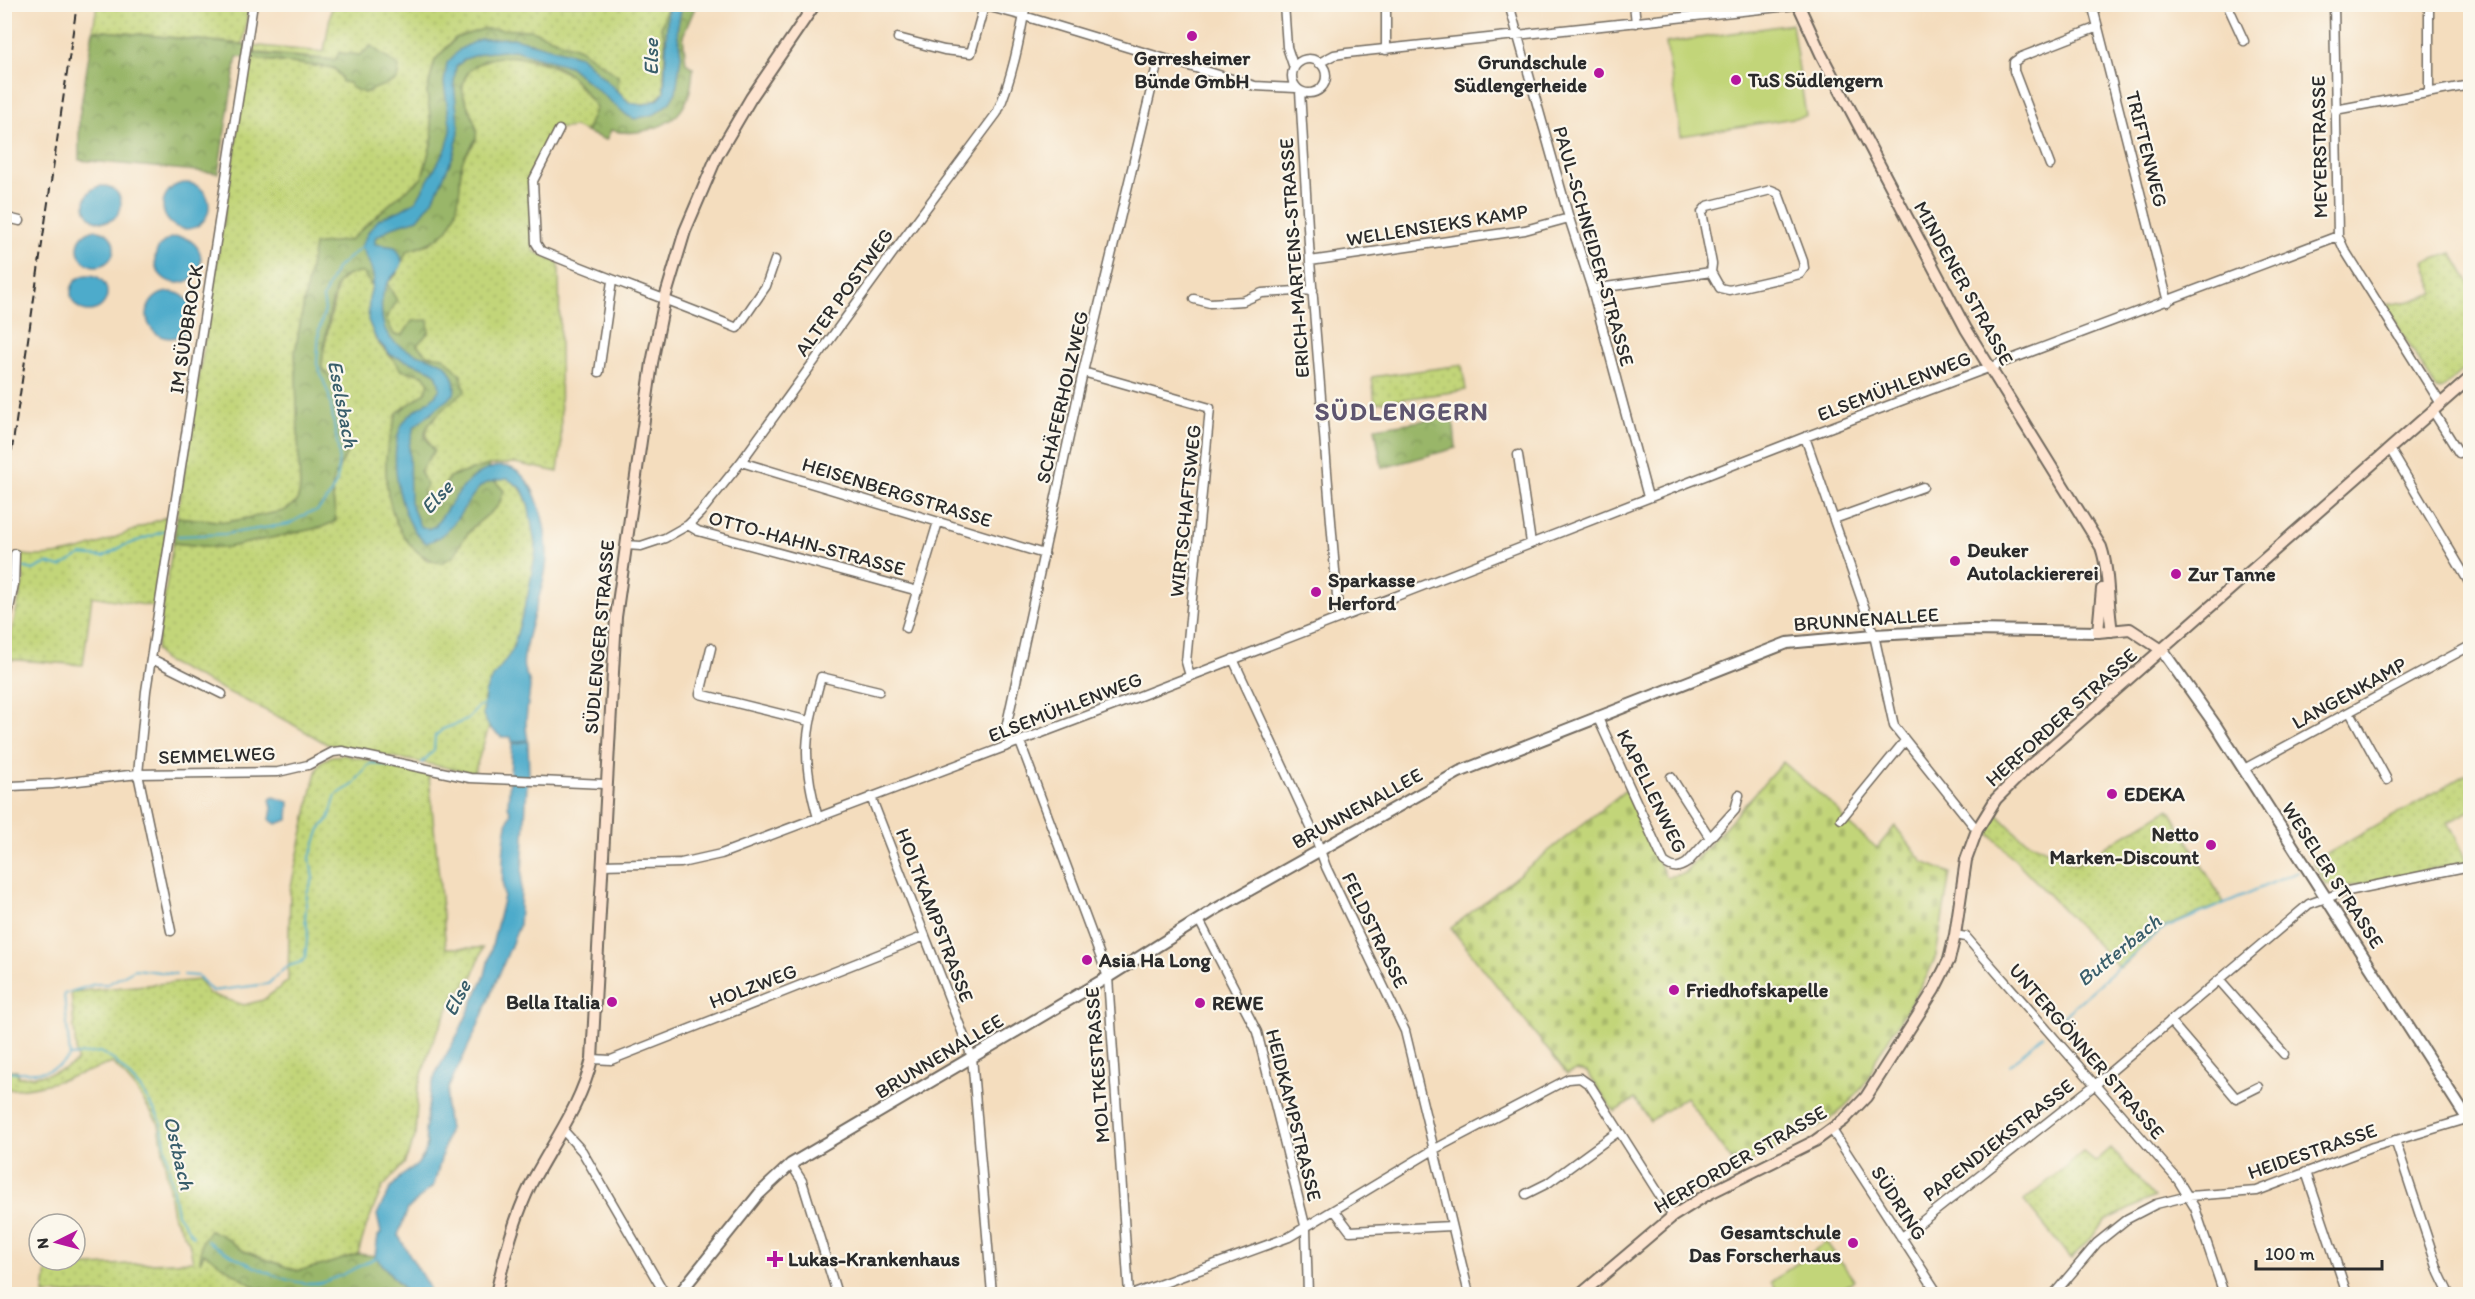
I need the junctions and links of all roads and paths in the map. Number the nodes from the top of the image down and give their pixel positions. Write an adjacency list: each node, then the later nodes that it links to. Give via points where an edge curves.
1 (253, 4): 79 (street, IM SÜDBROCK)
2 (815, 4): 45 (main road, SÜDLENGER STRASSE, via 717,156 688,222)
3 (1026, 4): 14 (street, ALTER POSTWEG)
4 (1284, 4): 19 (street)
5 (1386, 4): 21 (street)
6 (1509, 4): 17 (street, PAUL-SCHNEIDER-STRASSE)
7 (1634, 4): 15 (street)
8 (2092, 4): 16 (street, TRIFTENWEG)
9 (2227, 4): 20 (street)
10 (2334, 4): 32 (street, MEYERSTRASSE)
11 (2429, 4): 31 (street)
12 (981, 5): 14 (street); 18 (street, via 971,53)
13 (1801, 5): 15 (street); 48 (main road, MINDENER STRASSE, via 1832,75)
14 (1024, 16): 23 (street); 57 (street, ALTER POSTWEG, via 997,113)
15 (1636, 23): 17 (street)
16 (2098, 27): 34 (street, via 2014,62); 47 (street, TRIFTENWEG)
17 (1517, 36): 21 (street); 36 (street, PAUL-SCHNEIDER-STRASSE)
18 (898, 38)
19 (1286, 39): 24 (street); 26 (street)
20 (2244, 41)
21 (1386, 50): 22 (street)
22 (1347, 53): 25 (street); 27 (street)
23 (1159, 57): 29 (street, via 1255,86); 50 (street, SCHÄFERHOLZWEG)
24 (1302, 60): 25 (street); 26 (street)
25 (1319, 63): 27 (street)
26 (1293, 70): 29 (street); 30 (street, via 1292,81)
27 (1325, 70): 30 (street, via 1325,81 1319,90)
28 (2470, 85): 31 (street)
29 (1275, 88): 30 (street)
30 (1301, 91): 40 (street, ERICH-MARTENS-STRASSE)
31 (2429, 92): 32 (street)
32 (2335, 110): 38 (street, MEYERSTRASSE)
33 (560, 130): 42 (street, via 533,180 536,243 541,251)
34 (2050, 165)
35 (5, 218): 37 (street)
36 (1569, 218): 40 (street, WELLENSIEKS KAMP, via 1525,230); 43 (street, PAUL-SCHNEIDER-STRASSE)
37 (20, 221)
38 (2338, 236): 47 (street, ELSEMÜHLENWEG); 52 (street, MEYERSTRASSE)
39 (775, 260): 45 (street, via 766,286 737,328)
40 (1310, 261): 44 (street, ERICH-MARTENS-STRASSE)
41 (1711, 272): 41 (street, via 1720,288 1729,290 1800,274 1803,261 1778,193 1771,190 1707,206 1702,212); 43 (street)
42 (612, 281): 45 (street); 49 (street)
43 (1592, 289): 59 (street, PAUL-SCHNEIDER-STRASSE)
44 (1313, 290): 46 (street, via 1262,293 1243,301 1210,303); 70 (street, ERICH-MARTENS-STRASSE)
45 (665, 298): 64 (main road, SÜDLENGER STRASSE)
46 (1194, 299)
47 (2168, 302): 48 (street, ELSEMÜHLENWEG)
48 (1989, 368): 53 (street, ELSEMÜHLENWEG); 67 (main road, MINDENER STRASSE, via 2102,547)
49 (599, 372)
50 (1083, 372): 66 (street, SCHÄFERHOLZWEG); 81 (street, WIRTSCHAFTSWEG, via 1210,408 1186,662)
51 (2470, 378): 52 (main road, HERFORDER STRASSE)
52 (2437, 407): 54 (street, MEYERSTRASSE, via 2459,453); 55 (main road, HERFORDER STRASSE)
53 (1805, 437): 59 (street, ELSEMÜHLENWEG); 60 (street)
54 (2470, 446)
55 (2391, 448): 68 (street); 78 (main road, HERFORDER STRASSE)
56 (1518, 455): 63 (street)
57 (741, 462): 61 (street, HEISENBERGSTRASSE); 62 (street, ALTER POSTWEG)
58 (1923, 487): 60 (street)
59 (1648, 497): 63 (street, ELSEMÜHLENWEG)
60 (1834, 519): 75 (street)
61 (938, 522): 66 (street, HEISENBERGSTRASSE); 69 (street, OTTO-HAHN-STRASSE)
62 (688, 525): 64 (street, ALTER POSTWEG, via 649,544); 69 (street, OTTO-HAHN-STRASSE, via 698,531)
63 (1531, 543): 70 (street, ELSEMÜHLENWEG)
64 (626, 545): 95 (main road, SÜDLENGER STRASSE, via 616,617)
65 (15, 554): 74 (street, via 14,584)
66 (1044, 554): 89 (street, SCHÄFERHOLZWEG, via 1006,728)
67 (2107, 572): 72 (main road, MINDENER STRASSE); 73 (main road, MINDENER STRASSE)
68 (2470, 584)
69 (918, 591): 71 (street, OTTO-HAHN-STRASSE)
70 (1341, 618): 80 (street, ELSEMÜHLENWEG)
71 (906, 628)
72 (2112, 631): 73 (main road, BRUNNENALLEE); 78 (main road, BRUNNENALLEE, via 2130,629)
73 (2098, 632): 75 (street, BRUNNENALLEE, via 1969,630)
74 (4, 634)
75 (1874, 635): 85 (street, BRUNNENALLEE, via 1787,643); 88 (street, via 1894,726)
76 (2470, 646): 84 (street, LANGENKAMP)
77 (711, 648): 86 (street, via 700,694)
78 (2162, 650): 90 (street, WESELER STRASSE); 100 (main road, HERFORDER STRASSE, via 2009,785)
79 (152, 658): 83 (street); 91 (street, IM SÜDBROCK)
80 (1233, 659): 81 (street, ELSEMÜHLENWEG); 102 (street, FELDSTRASSE)
81 (1190, 676): 87 (street, ELSEMÜHLENWEG)
82 (879, 691): 86 (street, via 821,677)
83 (222, 694)
84 (2350, 712): 90 (street, LANGENKAMP); 93 (street)
85 (1597, 716): 101 (street, KAPELLENWEG, via 1664,862 1680,868); 102 (street, BRUNNENALLEE, via 1459,772)
86 (809, 721): 98 (street, via 805,753)
87 (1020, 741): 89 (street, ELSEMÜHLENWEG); 110 (street, MOLTKESTRASSE)
88 (1904, 742): 99 (street); 100 (street)
89 (1010, 746): 97 (street, ELSEMÜHLENWEG)
90 (2244, 769): 105 (street, WESELER STRASSE)
91 (138, 774): 94 (street, SEMMELWEG, via 52,784); 95 (street, SEMMELWEG, via 278,772 342,751 470,778); 107 (street, IM SÜDBROCK)
92 (1671, 777): 101 (street, KAPELLENWEG)
93 (2387, 780)
94 (4, 784)
95 (605, 784): 103 (main road, SÜDLENGER STRASSE)
96 (1739, 795): 101 (street, KAPELLENWEG, via 1735,810)
97 (871, 797): 98 (street, ELSEMÜHLENWEG); 109 (street, HOLTKAMPSTRASSE)
98 (818, 818): 103 (street, ELSEMÜHLENWEG, via 702,859)
99 (1841, 819)
100 (1977, 830): 108 (main road, HERFORDER STRASSE, via 1965,866)
101 (1710, 838)
102 (1320, 849): 106 (street, BRUNNENALLEE); 123 (street, FELDSTRASSE, via 1405,1031)
103 (602, 866): 115 (main road, SÜDLENGER STRASSE)
104 (2470, 866): 105 (street, PAPENDIEKSTRASSE)
105 (2327, 898): 111 (street, PAPENDIEKSTRASSE, via 2309,904); 118 (street, WESELER STRASSE)
106 (1198, 920): 110 (street, BRUNNENALLEE); 131 (street, HEIDKAMPSTRASSE, via 1257,1032)
107 (171, 931)
108 (1955, 935): 116 (street, UNTERGÖNNER STRASSE, via 1966,937); 120 (main road, HERFORDER STRASSE, via 1949,960 1934,990 1878,1080)
109 (925, 936): 114 (street, HOLTKAMPSTRASSE); 115 (street, HOLZWEG, via 611,1059)
110 (1108, 977): 114 (street, BRUNNENALLEE); 138 (street, MOLTKESTRASSE)
111 (2219, 980): 112 (street, PAPENDIEKSTRASSE); 113 (street)
112 (2170, 1021): 116 (street, PAPENDIEKSTRASSE); 117 (street, via 2236,1098)
113 (2284, 1054)
114 (972, 1057): 124 (street, BRUNNENALLEE); 137 (street, HOLTKAMPSTRASSE)
115 (592, 1059): 119 (main road, SÜDLENGER STRASSE, via 583,1090)
116 (2096, 1084): 127 (street, UNTERGÖNNER STRASSE); 132 (street, PAPENDIEKSTRASSE)
117 (2258, 1087)
118 (2470, 1120): 122 (street, HEIDESTRASSE)
119 (562, 1129): 133 (main road, SÜDLENGER STRASSE, via 526,1197 506,1251); 134 (street, via 582,1151)
120 (1832, 1130): 129 (main road, HERFORDER STRASSE); 132 (street, SÜDRING)
121 (1619, 1131): 123 (street, via 1590,1085 1580,1078 1568,1079); 126 (street, via 1548,1183); 129 (street)
122 (2395, 1140): 125 (street, HEIDESTRASSE); 146 (street)
123 (1435, 1149): 128 (street); 130 (street, FELDSTRASSE)
124 (791, 1164): 135 (street, BRUNNENALLEE, via 759,1194); 136 (street, via 802,1181)
125 (2306, 1172): 127 (street, HEIDESTRASSE, via 2257,1191); 145 (street)
126 (1526, 1194)
127 (2189, 1196): 143 (street, HEIDESTRASSE, via 2156,1204 2110,1231); 144 (street, UNTERGÖNNER STRASSE)
128 (1335, 1211): 130 (street, via 1350,1231); 131 (street)
129 (1673, 1216): 141 (main road, HERFORDER STRASSE)
130 (1452, 1226): 140 (street, FELDSTRASSE)
131 (1306, 1229): 138 (street); 139 (street, HEIDKAMPSTRASSE)
132 (1901, 1238): 142 (street, SÜDRING)
133 (496, 1294)
134 (665, 1294)
135 (679, 1294)
136 (837, 1294)
137 (992, 1294)
138 (1131, 1294)
139 (1308, 1294)
140 (1469, 1294)
141 (1582, 1294)
142 (1938, 1294)
143 (2054, 1294)
144 (2224, 1294)
145 (2347, 1294)
146 (2449, 1294)

